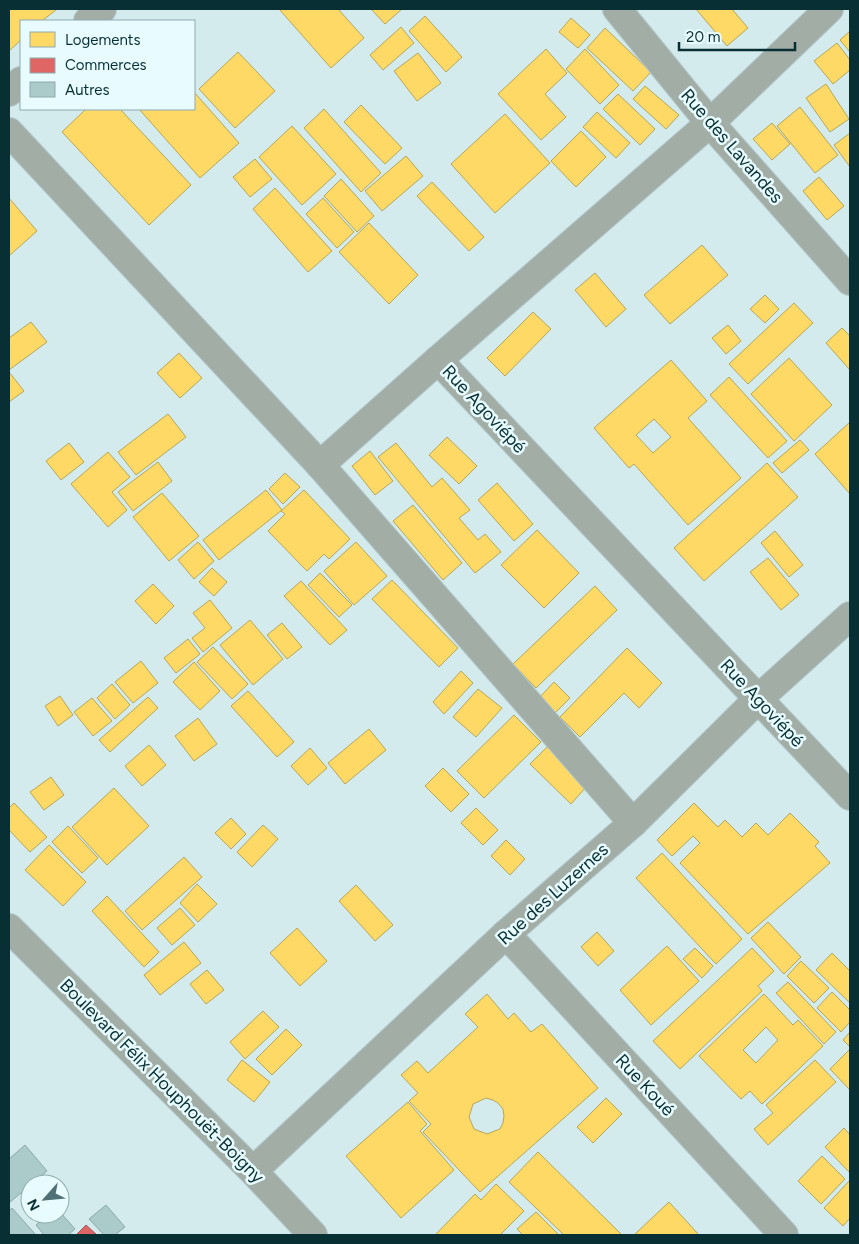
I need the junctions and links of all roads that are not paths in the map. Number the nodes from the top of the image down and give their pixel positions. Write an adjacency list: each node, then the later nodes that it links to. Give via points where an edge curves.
1 (102, 9): 4 (street)
2 (617, 9): 7 (street, Rue des Lavandes)
3 (829, 9): 7 (street, Rue Agoviépé)
4 (89, 20)
5 (20, 82): 6 (street)
6 (9, 92)
7 (710, 123): 9 (street, Rue des Lavandes); 10 (street, Rue Agoviépé)
8 (9, 132): 11 (street)
9 (850, 281)
10 (438, 360): 11 (street); 13 (street, Rue Agoviépé)
11 (320, 465): 15 (street)
12 (850, 616): 13 (street, Rue des Luzernes)
13 (758, 698): 14 (street, Rue Agoviépé); 15 (street, Rue des Luzernes)
14 (850, 796)
15 (633, 823): 17 (street, Rue des Luzernes)
16 (9, 928): 18 (street, Boulevard Félix Houphouët-Boigny)
17 (506, 934): 18 (street, Rue des Luzernes); 20 (street, Rue Koué)
18 (253, 1170): 19 (street, Boulevard Félix Houphouët-Boigny)
19 (313, 1235)
20 (784, 1235)

